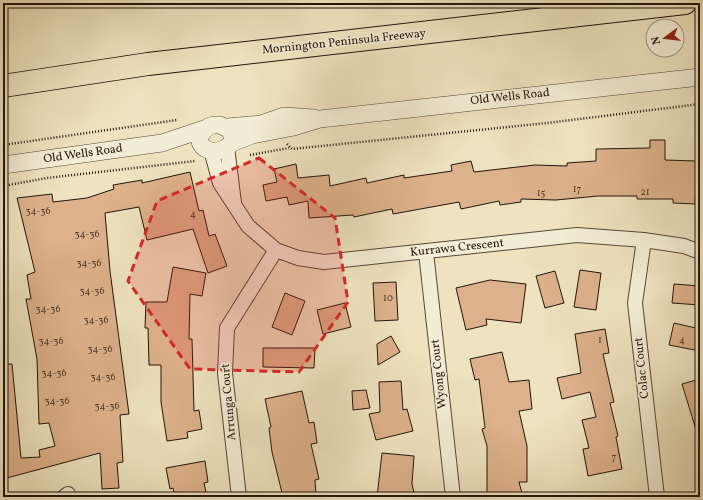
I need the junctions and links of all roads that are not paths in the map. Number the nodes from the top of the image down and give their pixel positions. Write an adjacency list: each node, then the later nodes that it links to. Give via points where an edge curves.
1 (685, 3): 3 (highway, Mornington Peninsula Freeway, via 148,64)
2 (700, 77): 4 (street, Old Wells Road)
3 (3, 86)
4 (320, 119): 5 (street, Old Wells Road, via 284,116 261,124); 8 (street, Old Wells Road, via 252,135)
5 (227, 127): 6 (street, Old Wells Road, via 213,125); 8 (street, via 232,135)
6 (204, 129): 7 (street, Old Wells Road); 8 (street, via 200,139)
7 (162, 143): 8 (street, Old Wells Road); 9 (street, Old Wells Road)
8 (220, 151): 11 (street, Kurrawa Crescent, via 234,204 248,226)
9 (3, 165)
10 (644, 240): 12 (street, Kurrawa Crescent, via 577,235); 13 (street, Kurrawa Crescent, via 684,246); 16 (street, Colac Court, via 635,303)
11 (276, 250): 12 (street, Kurrawa Crescent, via 298,258 324,262); 14 (street, Arrunga Court, via 227,328 225,373)
12 (426, 252): 15 (street, Wyong Court)
13 (700, 252)
14 (239, 497)
15 (453, 497)
16 (657, 497)

